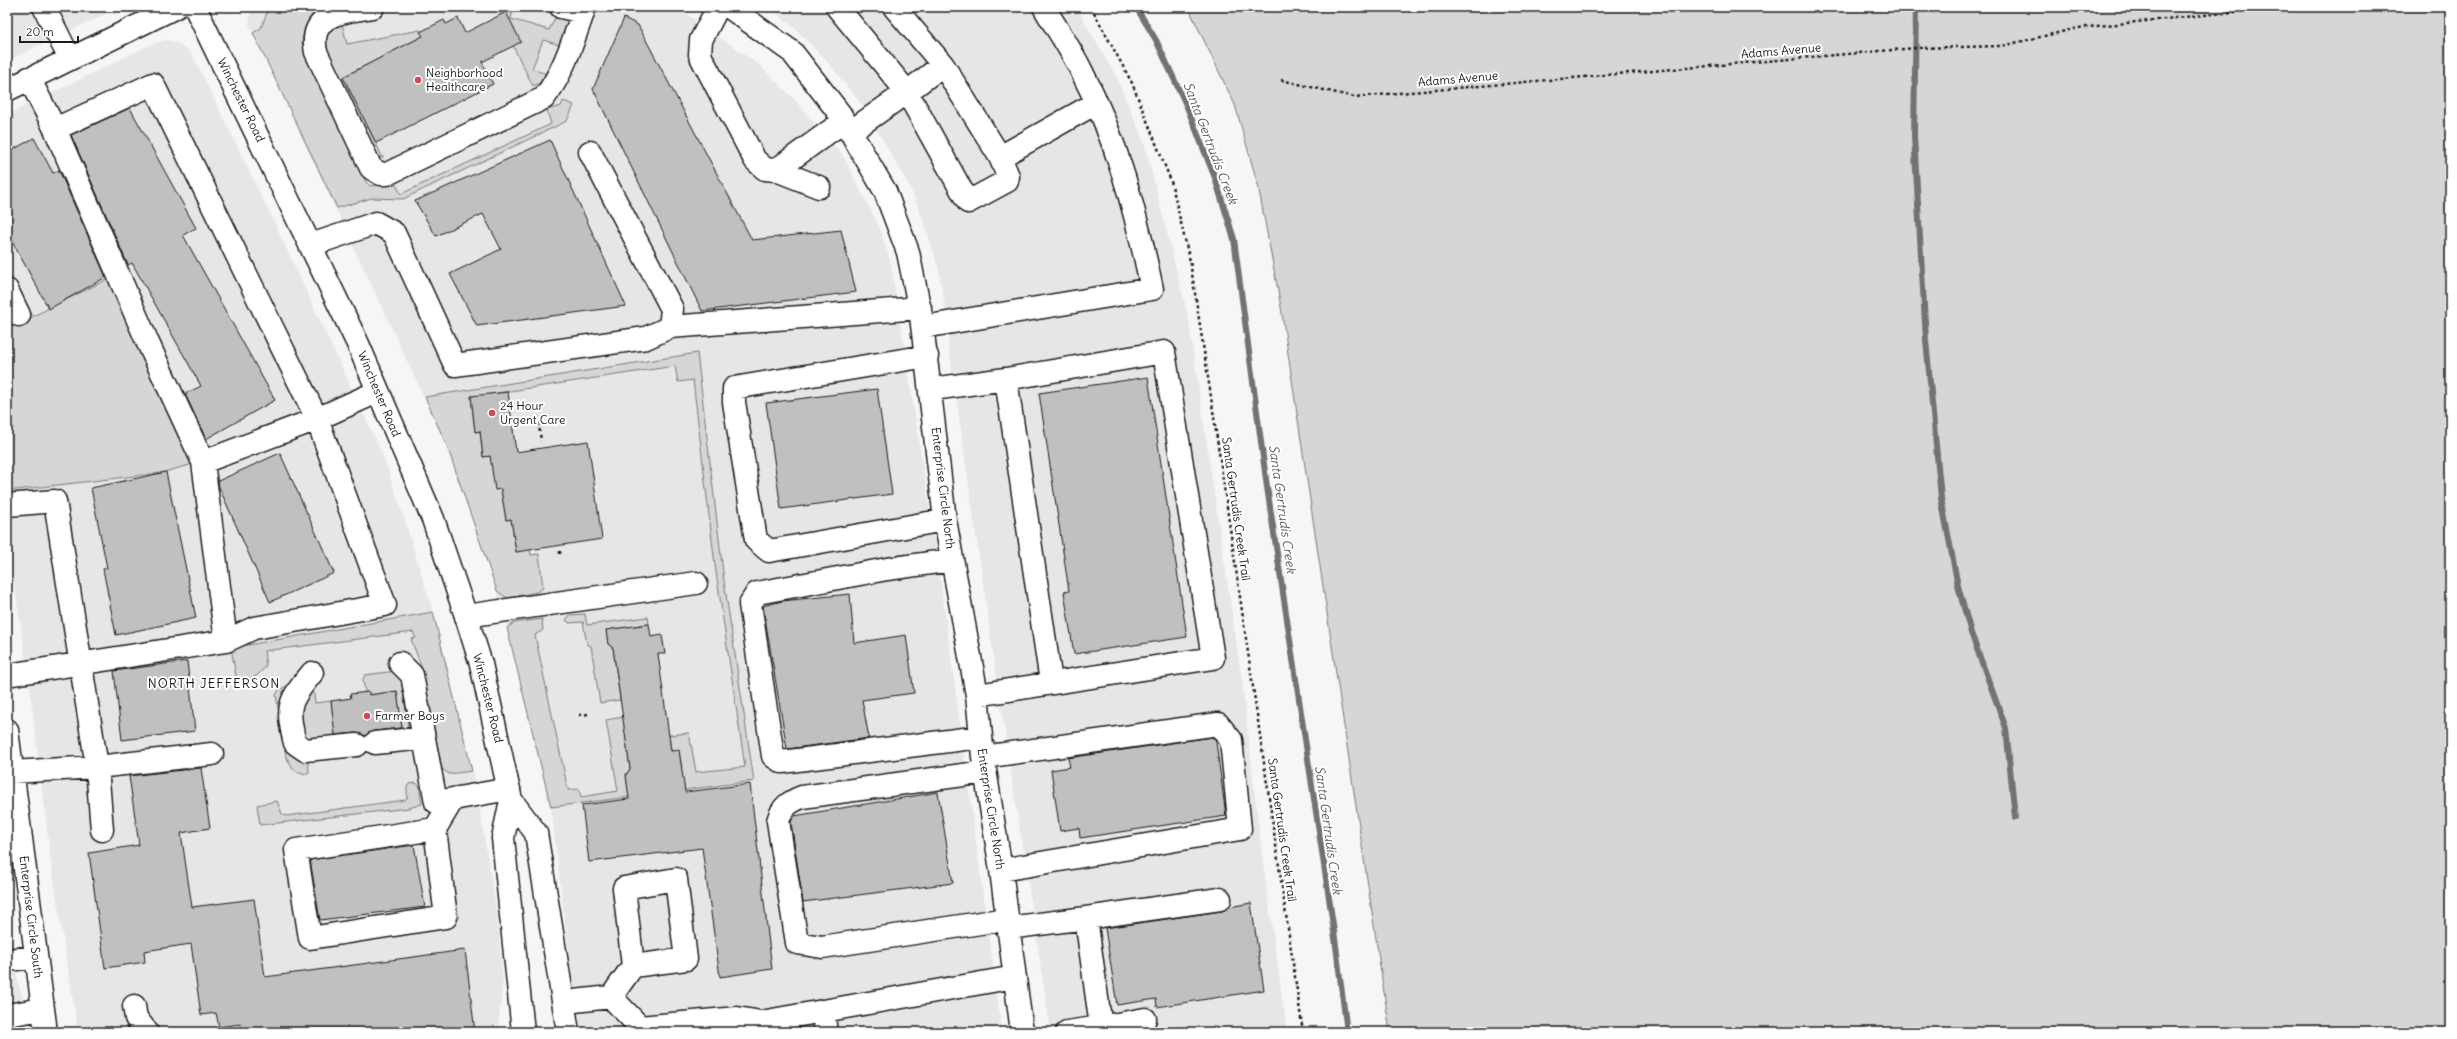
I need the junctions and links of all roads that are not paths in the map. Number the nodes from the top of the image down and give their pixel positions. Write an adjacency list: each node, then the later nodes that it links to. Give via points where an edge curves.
1 (44, 7): 13 (street)
2 (176, 7): 13 (street)
3 (195, 7): 25 (street, Winchester Road)
4 (373, 7): 11 (street)
5 (561, 7): 12 (street)
6 (718, 7): 23 (street, via 701,40 700,55 755,160 765,169)
7 (729, 7): 19 (street, Enterprise Circle North, via 792,52)
8 (838, 7): 17 (street)
9 (894, 7): 14 (street)
10 (1044, 7): 18 (street, via 1081,69)
11 (347, 9): 12 (street, via 331,14 325,20 316,36 315,48 371,168 380,174 387,174 544,98 564,63)
12 (584, 9)
13 (70, 59): 15 (street)
14 (943, 65): 17 (street); 22 (street)
15 (29, 78): 16 (street); 20 (street)
16 (7, 90)
17 (907, 92): 19 (street); 22 (street, via 968,202 1007,182 1008,176)
18 (1096, 102): 22 (street); 28 (street, via 1134,204 1152,289)
19 (847, 127): 23 (street); 28 (street, Enterprise Circle North, via 885,191 908,252)
20 (55, 129): 34 (street, via 153,84); 35 (street, via 148,342)
21 (590, 152): 29 (street, via 672,309)
22 (1000, 158)
23 (776, 170): 24 (street)
24 (819, 187)
25 (311, 245): 29 (street, via 376,223 394,233 455,365 646,338); 33 (street, Winchester Road, via 358,344)
26 (7, 290): 27 (street)
27 (19, 315)
28 (921, 317): 29 (street); 30 (street, Enterprise Circle North)
29 (670, 327)
30 (927, 356): 32 (street, Enterprise Circle North); 37 (street, via 734,388 734,402 756,540 769,551)
31 (1006, 379): 32 (street); 46 (street); 46 (street, via 1164,352 1213,658)
32 (932, 388): 37 (street, Enterprise Circle North)
33 (377, 392): 34 (street); 40 (street, Winchester Road, via 433,519)
34 (317, 419): 35 (street); 41 (street, via 385,605 254,628)
35 (204, 462): 41 (street)
36 (7, 505): 43 (street, via 55,500)
37 (945, 520): 38 (street, Enterprise Circle North)
38 (952, 560): 47 (street, Enterprise Circle North); 51 (street, via 757,593 750,604 773,756 782,762)
39 (696, 583): 40 (street)
40 (466, 616): 54 (street, Winchester Road, via 481,664)
41 (226, 641): 43 (street)
42 (400, 663): 49 (street, via 412,675)
43 (81, 664): 45 (street); 52 (street)
44 (312, 673): 49 (street, via 296,692 289,707 289,721 295,744 305,750)
45 (7, 674)
46 (1051, 682): 47 (street)
47 (976, 695): 51 (street, Enterprise Circle North)
48 (7, 730): 53 (street, Enterprise Circle South)
49 (424, 738): 55 (street, via 436,802)
50 (212, 754): 52 (street)
51 (983, 755): 59 (street, Enterprise Circle North); 59 (street, via 1218,724 1231,740 1240,829); 62 (street, via 802,797 790,801 781,811 778,821 797,943 822,947)
52 (97, 767): 53 (street); 58 (street)
53 (12, 772): 56 (street, Enterprise Circle South)
54 (510, 794): 55 (street); 68 (street, Winchester Road, via 536,833); 78 (street, Winchester Road, via 503,838)
55 (453, 799): 57 (street)
56 (12, 802): 63 (street, Enterprise Circle South)
57 (435, 829): 57 (street, via 446,917 310,938 296,850)
58 (102, 830)
59 (1001, 870): 62 (street, Enterprise Circle North)
60 (1220, 899): 61 (street)
61 (1086, 918): 62 (street); 75 (street)
62 (1007, 924): 66 (street, Enterprise Circle North)
63 (36, 957): 64 (street); 70 (street, Enterprise Circle South)
64 (7, 960)
65 (633, 966): 67 (street)
66 (1015, 977): 73 (street); 80 (street, Enterprise Circle North)
67 (611, 997): 68 (street); 74 (street, via 640,1027 736,1018)
68 (565, 1002): 79 (street, Winchester Road)
69 (134, 1006): 77 (street, via 136,1018)
70 (43, 1009): 71 (street); 76 (street, Enterprise Circle South)
71 (7, 1015)
72 (1145, 1019): 75 (street)
73 (824, 1022): 74 (street)
74 (761, 1027)
75 (1101, 1027): 81 (street)
76 (46, 1032)
77 (147, 1032)
78 (522, 1032)
79 (568, 1032)
80 (1022, 1032)
81 (1067, 1032)

